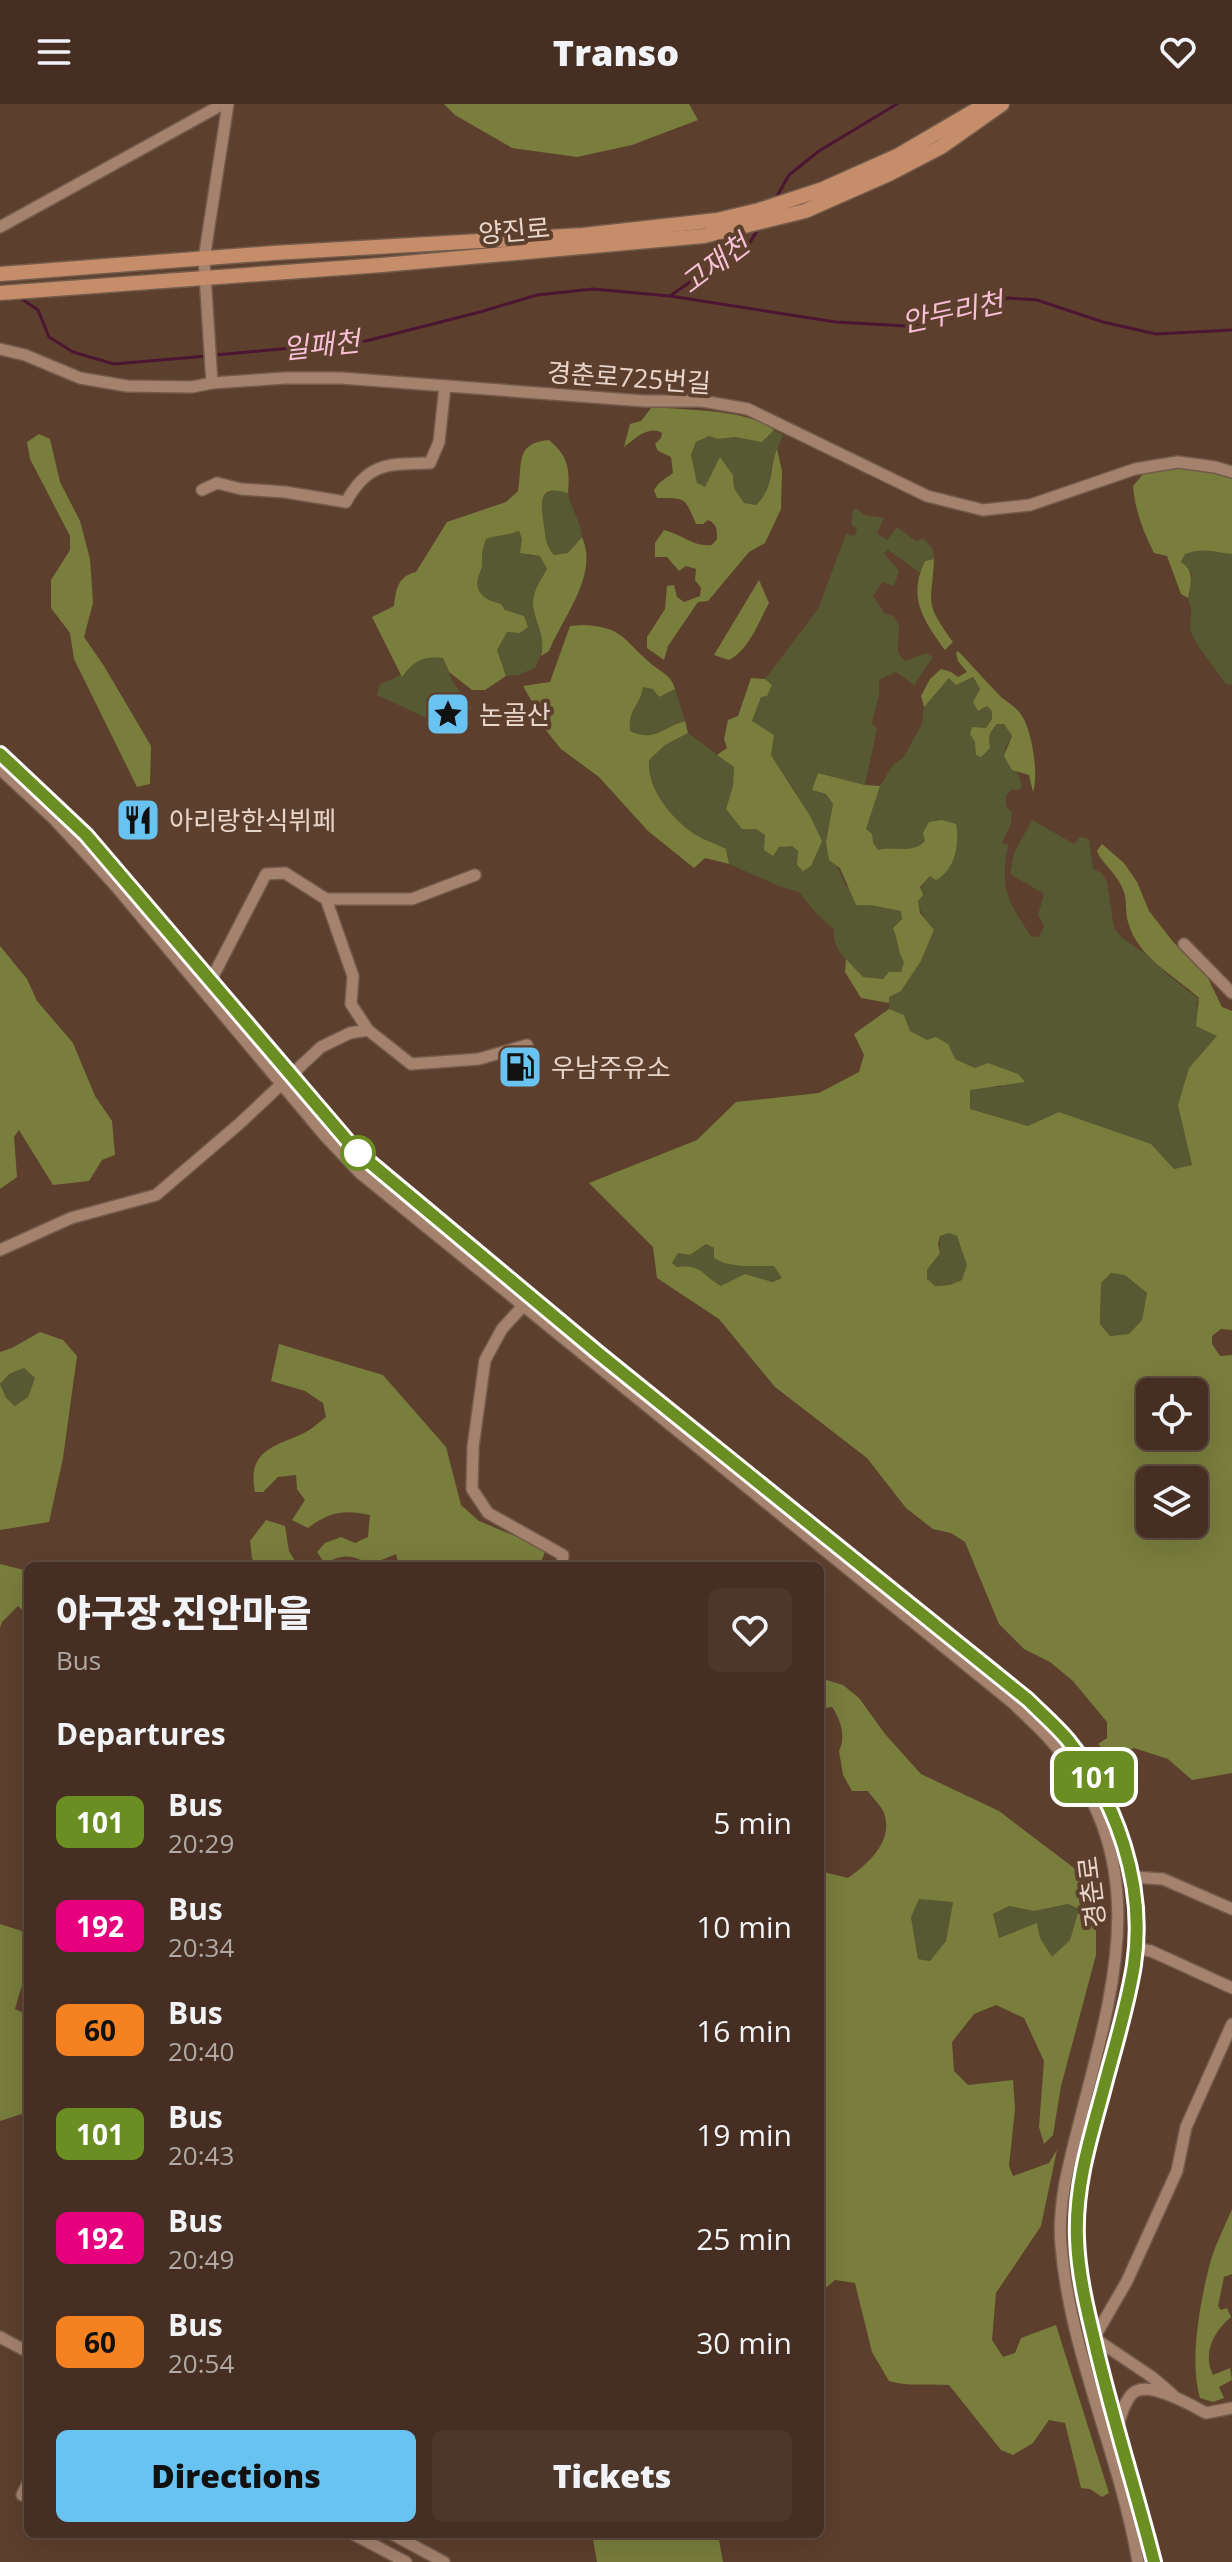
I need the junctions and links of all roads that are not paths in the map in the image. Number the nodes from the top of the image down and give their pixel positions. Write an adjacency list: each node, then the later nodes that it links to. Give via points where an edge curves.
1 (226, 104): 4 (street); 5 (street)
2 (986, 104): 5 (main road, 양진로, via 897,156 823,189 717,220 583,235)
3 (1002, 104): 7 (main road, 양진로, via 941,147 889,174 805,211 704,236)
4 (0, 227)
5 (204, 259): 6 (main road, 양진로); 7 (street)
6 (0, 274)
7 (205, 278): 8 (main road, 양진로); 10 (street)
8 (0, 293)
9 (0, 349): 10 (street, 경춘로725번길, via 80,378 127,386 192,387)
10 (212, 380): 11 (street, 경춘로725번길, via 341,378)
11 (445, 386): 12 (street, 경춘로725번길, via 702,401 748,409 927,496 983,510 1030,505 1135,469 1178,462); 13 (street, via 439,442 430,463 385,464 356,484 346,502 217,483)
12 (1232, 472)
13 (202, 490)
14 (0, 754): 19 (street, 경춘로, via 86,835)
15 (0, 769): 23 (street, 경춘로, via 54,819)
16 (475, 875): 17 (street, via 412,899)
17 (326, 899): 19 (street, via 285,873 266,874); 21 (street, via 353,976 351,1004)
18 (1184, 944): 20 (street)
19 (211, 980): 23 (street, 경춘로)
20 (1232, 993)
21 (368, 1030): 22 (street, via 411,1064 479,1059); 23 (street, via 321,1047)
22 (527, 1045)
23 (286, 1079): 24 (street, via 156,1195 71,1218); 25 (street, 경춘로, via 325,1136 360,1173); 27 (street, 경춘로, via 356,1151 425,1211 1028,1700 1067,1739 1094,1778)
24 (0, 1250)
25 (523, 1306): 26 (street, via 485,1360 472,1489 488,1513 563,1555); 34 (street, 경춘로, via 1013,1703 1053,1742 1079,1779 1099,1817 1114,1864 1120,1917 1108,2011 1062,2198 1061,2244)
26 (562, 1562)
27 (1132, 1877): 28 (street, via 1163,1879); 29 (street, 경춘로)
28 (1232, 1909)
29 (1135, 1948): 30 (street); 33 (street, 경춘로, via 1078,2193 1082,2290)
30 (1232, 1988)
31 (1232, 2024): 33 (street, via 1186,2127 1177,2171 1127,2281)
32 (0, 2337): 35 (street)
33 (1094, 2338): 34 (street); 36 (street); 38 (street, 경춘로)
34 (1078, 2340): 45 (street, 경춘로)
35 (24, 2350)
36 (1175, 2397): 37 (street, via 1206,2413); 38 (street, via 1148,2389 1133,2394)
37 (1232, 2408)
38 (1117, 2429): 46 (street, 경춘로)
39 (24, 2491): 40 (street)
40 (22, 2495)
41 (361, 2538): 43 (street)
42 (399, 2538): 44 (street)
43 (406, 2562)
44 (444, 2562)
45 (1138, 2562)
46 (1154, 2562)

